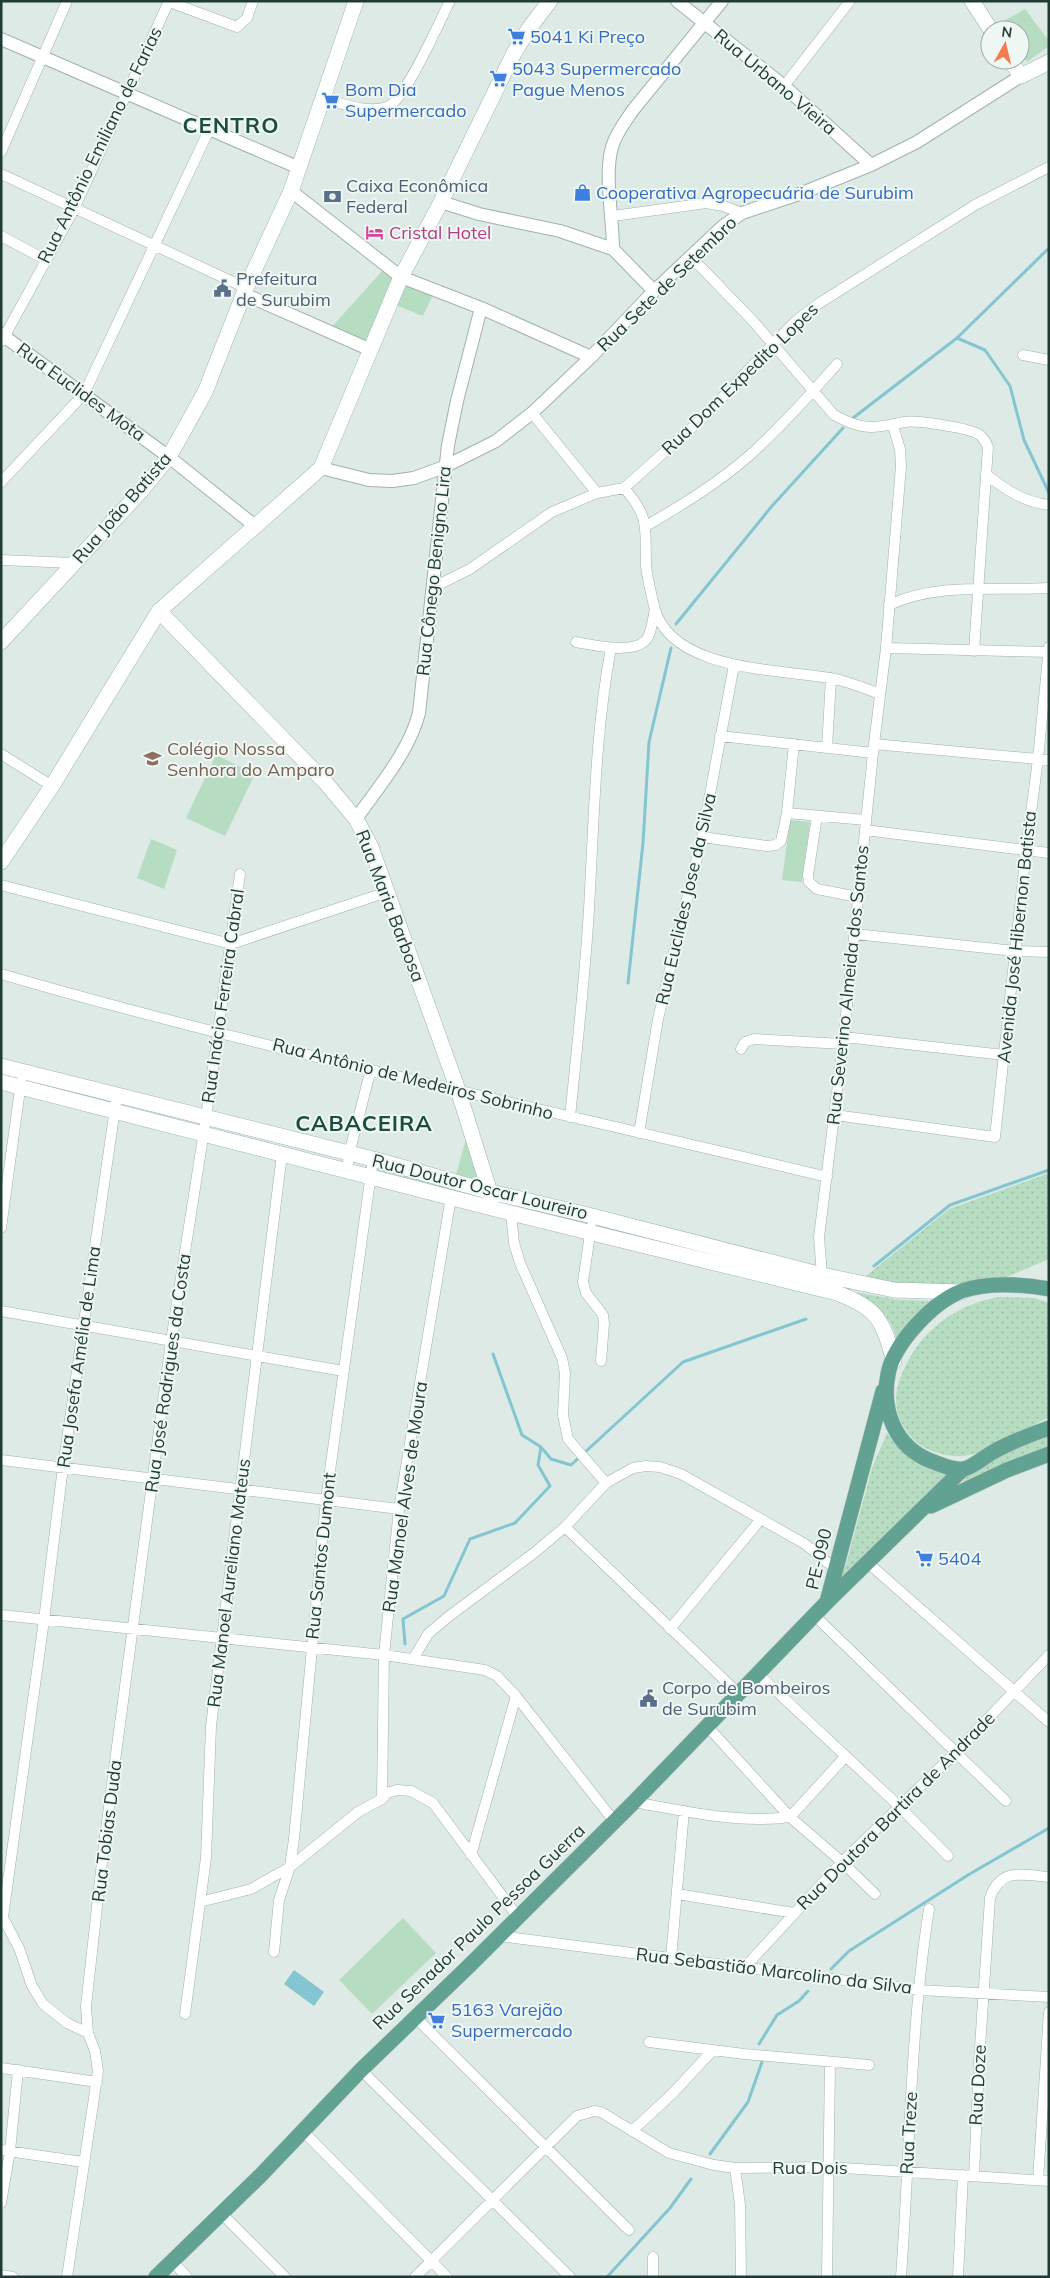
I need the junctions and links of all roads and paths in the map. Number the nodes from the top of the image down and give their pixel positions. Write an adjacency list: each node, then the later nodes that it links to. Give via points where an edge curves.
1 (67, 1): 14 (street)
2 (168, 1): 3 (street, via 237,27 247,18); 19 (street, Rua Antônio Emiliano de Farias)
3 (253, 1)
4 (356, 1): 20 (main road, Rua João Batista)
5 (450, 1): 20 (street, via 395,103 376,109)
6 (550, 1): 28 (main road, via 514,53)
7 (677, 1): 12 (street, Rua Urbano Vieira)
8 (722, 1): 12 (street)
9 (850, 1): 18 (street)
10 (972, 1): 11 (main road)
11 (984, 20)
12 (704, 23): 18 (street, Rua Urbano Vieira); 31 (street, via 621,126 609,162)
13 (1, 38): 14 (street)
14 (43, 56): 19 (street); 22 (street)
15 (1049, 62): 17 (main road, Rua Sete de Setembro)
16 (1017, 70): 17 (main road)
17 (1021, 76): 23 (street, Rua Sete de Setembro, via 917,142)
18 (784, 86): 23 (street, Rua Urbano Vieira)
19 (129, 93): 21 (street); 29 (street, Rua Antônio Emiliano de Farias)
20 (322, 98): 24 (main road, Rua João Batista)
21 (210, 128): 24 (street); 33 (street)
22 (1, 152)
23 (871, 165): 30 (street, Rua Sete de Setembro)
24 (298, 167): 27 (main road, Rua João Batista)
25 (1049, 167): 42 (street, Rua Dom Expedito Lopes, via 975,206 838,290 797,320)
26 (1, 174): 29 (street)
27 (290, 191): 37 (street); 38 (main road, Rua João Batista)
28 (441, 202): 34 (street, via 560,231); 37 (main road)
29 (74, 208): 33 (street); 36 (street, Rua Antônio Emiliano de Farias)
30 (742, 213): 31 (street, via 706,203); 35 (street, Rua Sete de Setembro, via 723,226)
31 (613, 216): 34 (street)
32 (1, 236): 36 (street)
33 (154, 244): 38 (street); 49 (street)
34 (613, 249): 39 (street)
35 (691, 257): 39 (street, Rua Sete de Setembro); 42 (street)
36 (46, 260): 41 (street, Rua Antônio Emiliano de Farias)
37 (401, 277): 40 (street); 43 (main road)
38 (245, 291): 43 (street); 52 (main road, Rua João Batista, via 205,392)
39 (654, 291): 45 (street, Rua Sete de Setembro)
40 (481, 308): 45 (street); 53 (street, Rua Cônego Benigno Lira)
41 (2, 337): 49 (street, Rua Euclides Mota)
42 (772, 344): 48 (street); 57 (street, Rua Dom Expedito Lopes, via 705,416)
43 (371, 350): 54 (main road)
44 (1023, 355): 46 (street)
45 (591, 357): 50 (street, Rua Sete de Setembro)
46 (1049, 360)
47 (837, 364): 48 (street)
48 (813, 391): 51 (street, via 834,415 858,425); 61 (street, via 749,456 686,502)
49 (84, 394): 52 (street, Rua Euclides Mota); 56 (street)
50 (532, 413): 53 (street, Rua Sete de Setembro, via 496,441); 58 (street)
51 (893, 426): 55 (street, via 904,422 932,423 978,434 988,447); 67 (street, Rua Severino Almeida dos Santos, via 901,466)
52 (169, 457): 60 (street, Rua Euclides Mota); 63 (main road, Rua João Batista)
53 (444, 466): 54 (street, Rua Sete de Setembro, via 414,478 392,481 369,480); 64 (street, Rua Cônego Benigno Lira)
54 (321, 468): 60 (main road)
55 (986, 475): 59 (street, via 1014,495); 66 (street)
56 (1, 482)
57 (624, 488): 58 (street); 61 (street, via 637,502)
58 (597, 493): 64 (street, via 552,512 470,569)
59 (1049, 505)
60 (255, 526): 69 (main road)
61 (646, 526): 68 (street, via 646,566)
62 (1, 560): 63 (street)
63 (74, 563): 70 (main road, Rua João Batista)
64 (432, 588): 89 (street, Rua Cônego Benigno Lira, via 416,727 404,750)
65 (1049, 588): 66 (street)
66 (980, 590): 67 (street, via 933,591); 75 (street)
67 (889, 605): 74 (street, Rua Severino Almeida dos Santos)
68 (655, 609): 73 (street, via 644,642 634,647); 77 (street, via 673,639 689,649)
69 (159, 611): 86 (main road); 89 (main road, Rua Maria Barbosa, via 326,782)
70 (1, 642)
71 (576, 642): 73 (street)
72 (1049, 647): 76 (street, Avenida José Hibernon Batista)
73 (611, 648): 117 (street, via 603,689 589,911)
74 (886, 648): 75 (street); 79 (street, Rua Severino Almeida dos Santos)
75 (974, 651): 76 (street)
76 (1048, 652): 85 (street, Avenida José Hibernon Batista)
77 (734, 665): 78 (street); 80 (street, Rua Euclides Jose da Silva)
78 (831, 678): 79 (street); 82 (street)
79 (880, 694): 83 (street, Rua Severino Almeida dos Santos)
80 (720, 736): 81 (street); 91 (street, Rua Euclides Jose da Silva)
81 (794, 744): 82 (street); 87 (street)
82 (827, 748): 83 (street)
83 (873, 748): 85 (street); 90 (street, Rua Severino Almeida dos Santos)
84 (1, 754): 86 (street)
85 (1044, 760): 92 (street, Avenida José Hibernon Batista)
86 (52, 786): 94 (main road)
87 (787, 813): 88 (street); 91 (street, via 784,835 776,845)
88 (817, 816): 90 (street); 98 (street, via 809,882 816,889)
89 (356, 818): 97 (main road, Rua Maria Barbosa, via 371,847)
90 (866, 825): 92 (street); 98 (street, Rua Severino Almeida dos Santos)
91 (702, 837): 119 (street, Rua Euclides Jose da Silva, via 658,1019)
92 (1026, 851): 93 (street); 101 (street, Avenida José Hibernon Batista)
93 (1049, 853)
94 (1, 862)
95 (240, 874): 100 (street, Rua Inácio Ferreira Cabral)
96 (1, 885): 100 (street)
97 (387, 892): 100 (street); 113 (main road, Rua Maria Barbosa)
98 (858, 897): 99 (street, Rua Severino Almeida dos Santos)
99 (855, 934): 101 (street); 105 (street, Rua Severino Almeida dos Santos)
100 (231, 944): 104 (street, Rua Inácio Ferreira Cabral)
101 (1015, 952): 102 (street); 107 (street, Avenida José Hibernon Batista)
102 (1049, 952)
103 (1, 974): 104 (street, Rua Antônio de Medeiros Sobrinho)
104 (217, 1032): 109 (street, Rua Antônio de Medeiros Sobrinho); 118 (street, Rua Inácio Ferreira Cabral)
105 (844, 1040): 106 (street, via 754,1039 745,1042); 107 (street); 116 (street, Rua Severino Almeida dos Santos)
106 (741, 1049)
107 (1004, 1055): 116 (street, Avenida José Hibernon Batista, via 995,1137)
108 (1, 1066): 110 (main road, Rua Doutor Oscar Loureiro)
109 (371, 1069): 113 (street, Rua Antônio de Medeiros Sobrinho); 122 (street)
110 (22, 1071): 112 (street); 114 (main road, Rua Doutor Oscar Loureiro)
111 (1, 1082): 112 (main road, Rua Doutor Oscar Loureiro)
112 (20, 1087): 115 (main road, Rua Doutor Oscar Loureiro); 132 (street)
113 (458, 1090): 117 (street, Rua Antônio de Medeiros Sobrinho); 127 (main road, Rua Maria Barbosa)
114 (117, 1095): 115 (street, Rua Josefa Amélia de Lima); 118 (main road, Rua Doutor Oscar Loureiro)
115 (114, 1111): 120 (main road, Rua Doutor Oscar Loureiro); 138 (street, Rua Josefa Amélia de Lima)
116 (835, 1115): 126 (street, Rua Severino Almeida dos Santos)
117 (570, 1117): 119 (street, Rua Antônio de Medeiros Sobrinho)
118 (206, 1118): 120 (street, Rua José Rodrigues da Costa); 122 (main road, Rua Doutor Oscar Loureiro)
119 (639, 1133): 126 (street, Rua Antônio de Medeiros Sobrinho)
120 (203, 1134): 121 (main road, Rua Doutor Oscar Loureiro); 139 (street, Rua José Rodrigues da Costa)
121 (282, 1154): 124 (main road, Rua Doutor Oscar Loureiro); 140 (street, Rua Manoel Aureliano Mateus)
122 (349, 1154): 123 (main road, Rua Doutor Oscar Loureiro); 124 (street)
123 (373, 1159): 125 (street, Rua Santos Dumont); 127 (main road, Rua Doutor Oscar Loureiro)
124 (347, 1170): 125 (main road, Rua Doutor Oscar Loureiro)
125 (370, 1176): 128 (main road, Rua Doutor Oscar Loureiro); 143 (street, Rua Santos Dumont)
126 (827, 1177): 134 (street, Rua Severino Almeida dos Santos, via 819,1237)
127 (491, 1192): 129 (main road, Rua Maria Barbosa); 131 (main road, Rua Doutor Oscar Loureiro)
128 (451, 1197): 129 (main road, Rua Doutor Oscar Loureiro); 153 (street, Rua Manoel Alves de Moura)
129 (494, 1208): 130 (main road, Rua Doutor Oscar Loureiro)
130 (511, 1213): 133 (main road, Rua Doutor Oscar Loureiro); 150 (street, via 520,1263 562,1358 565,1373 563,1414 568,1439)
131 (592, 1216): 133 (street); 134 (main road, Rua Doutor Oscar Loureiro)
132 (1, 1228)
133 (591, 1232): 141 (street, via 584,1282 586,1293 603,1315); 142 (main road, Rua Doutor Oscar Loureiro, via 858,1301 882,1323)
134 (822, 1275): 136 (main road, Rua Doutor Oscar Loureiro, via 894,1290)
135 (1049, 1289): 136 (main road, PE-090, via 1013,1285)
136 (962, 1292): 142 (main road, PE-090, via 916,1324)
137 (1, 1311): 138 (street)
138 (83, 1325): 139 (street); 147 (street, Rua Josefa Amélia de Lima)
139 (171, 1341): 140 (street); 149 (street, Rua José Rodrigues da Costa)
140 (256, 1356): 143 (street); 151 (street, Rua Manoel Aureliano Mateus)
141 (600, 1361)
142 (891, 1367): 148 (main road, PE-090, via 889,1417 905,1446 923,1458); 158 (main road, PE-090 / PE-090)
143 (343, 1371): 152 (street, Rua Santos Dumont)
144 (1049, 1428): 148 (main road, PE-090, via 1017,1439)
145 (1049, 1454): 154 (main road, PE-090)
146 (1, 1460): 147 (street)
147 (63, 1467): 149 (street); 162 (street, Rua Josefa Amélia de Lima)
148 (963, 1469): 154 (main road, PE-090 / PE-090)
149 (153, 1478): 151 (street); 163 (street, Rua José Rodrigues da Costa)
150 (606, 1483): 155 (street, via 633,1468 660,1467 681,1474); 156 (street)
151 (240, 1490): 152 (street); 165 (street, Rua Manoel Aureliano Mateus)
152 (326, 1500): 153 (street); 166 (street, Rua Santos Dumont)
153 (399, 1509): 167 (street, Rua Manoel Alves de Moura)
154 (921, 1511): 157 (main road, PE-090 / PE-090)
155 (761, 1519): 158 (street, via 805,1544); 164 (street)
156 (565, 1527): 164 (street); 169 (street, via 428,1634)
157 (867, 1562): 159 (main road, PE-090 / PE-090); 172 (street)
158 (834, 1568): 159 (main road, PE-090 / PE-090)
159 (827, 1602): 160 (main road, Rua Senador Paulo Pessoa Guerra / PE-090)
160 (814, 1615): 170 (main road, Rua Senador Paulo Pessoa Guerra / PE-090); 176 (street)
161 (1, 1616): 162 (street)
162 (44, 1620): 163 (street); 195 (street, Rua Josefa Amélia de Lima)
163 (134, 1629): 165 (street); 207 (street, Rua Tobias Duda, via 104,1844 86,2006)
164 (670, 1630): 171 (street)
165 (223, 1638): 166 (street); 192 (street, Rua Manoel Aureliano Mateus, via 212,1726 206,1858)
166 (312, 1648): 167 (street); 188 (street, Rua Santos Dumont)
167 (384, 1655): 169 (street); 178 (street, Rua Manoel Alves de Moura)
168 (1049, 1655): 172 (street, Rua Doutora Bartira de Andrade)
169 (413, 1659): 173 (street, via 485,1670 497,1676)
170 (758, 1673): 171 (main road, Rua Senador Paulo Pessoa Guerra / PE-090); 177 (street)
171 (738, 1693): 175 (main road, Rua Senador Paulo Pessoa Guerra / PE-090)
172 (1013, 1693): 174 (street); 176 (street, Rua Doutora Bartira de Andrade)
173 (516, 1696): 184 (street); 185 (street)
174 (1049, 1722)
175 (706, 1726): 179 (main road, Rua Senador Paulo Pessoa Guerra / PE-090); 183 (street)
176 (955, 1753): 180 (street); 181 (street, Rua Doutora Bartira de Andrade)
177 (845, 1757): 181 (street); 183 (street)
178 (382, 1799): 185 (street, via 397,1790 411,1791 433,1803); 188 (street, via 334,1830)
179 (634, 1802): 182 (street); 184 (main road, Rua Senador Paulo Pessoa Guerra / PE-090)
180 (1006, 1802)
181 (900, 1807): 186 (street); 187 (street, Rua Doutora Bartira de Andrade)
182 (684, 1811): 183 (street, via 768,1820); 190 (street)
183 (790, 1817): 187 (street)
184 (614, 1821): 196 (main road, Rua Senador Paulo Pessoa Guerra / PE-090)
185 (471, 1855): 196 (street)
186 (948, 1856)
187 (842, 1862): 191 (street); 194 (street, Rua Doutora Bartira de Andrade)
188 (290, 1867): 192 (street, via 251,1889); 198 (street, Rua Santos Dumont, via 279,1900)
189 (1049, 1877): 202 (street, Rua Doze, via 1012,1875 1001,1878 994,1886 990,1898)
190 (677, 1894): 194 (street); 199 (street)
191 (875, 1894)
192 (200, 1902): 205 (street, Rua Manoel Aureliano Mateus)
193 (929, 1908): 201 (street, Rua Treze)
194 (794, 1913): 200 (street, Rua Doutora Bartira de Andrade)
195 (2, 1916): 207 (street, via 43,2004 67,2023)
196 (518, 1917): 197 (main road, Rua Senador Paulo Pessoa Guerra / PE-090)
197 (499, 1936): 199 (street, Rua Sebastião Marcolino da Silva); 206 (main road, Rua Senador Paulo Pessoa Guerra / PE-090)
198 (274, 1952)
199 (671, 1958): 200 (street, Rua Sebastião Marcolino da Silva)
200 (744, 1968): 201 (street, Rua Sebastião Marcolino da Silva)
201 (919, 1990): 202 (street, Rua Sebastião Marcolino da Silva); 223 (street, Rua Treze)
202 (985, 1994): 203 (street, Rua Sebastião Marcolino da Silva); 224 (street, Rua Doze)
203 (1049, 1997)
204 (1049, 2012): 225 (street)
205 (185, 2014)
206 (415, 2017): 214 (main road, Rua Senador Paulo Pessoa Guerra / PE-090); 218 (street)
207 (88, 2033): 215 (street, Rua Tobias Duda, via 98,2060)
208 (649, 2042): 209 (street)
209 (713, 2050): 210 (street); 217 (street)
210 (830, 2062): 211 (street); 221 (street)
211 (869, 2066)
212 (1, 2068): 213 (street)
213 (18, 2070): 215 (street); 219 (street)
214 (361, 2070): 216 (main road, Rua Senador Paulo Pessoa Guerra / PE-090); 227 (street)
215 (96, 2082): 220 (street, Rua Tobias Duda)
216 (302, 2130): 229 (main road, Rua Senador Paulo Pessoa Guerra / PE-090); 233 (street)
217 (632, 2131): 218 (street, Rua Dois, via 594,2110 577,2116); 222 (street, Rua Dois, via 684,2159)
218 (547, 2148): 227 (street); 230 (street)
219 (5, 2150): 220 (street); 228 (street)
220 (84, 2162): 236 (street, Rua Tobias Duda)
221 (828, 2167): 222 (street, Rua Dois); 223 (street, Rua Dois); 245 (street)
222 (734, 2168): 244 (street, via 740,2205)
223 (907, 2171): 224 (street, Rua Dois); 246 (street, Rua Treze)
224 (968, 2175): 225 (street, Rua Dois); 247 (street, Rua Doze)
225 (1038, 2180): 226 (street, Rua Dois)
226 (1049, 2181)
227 (493, 2200): 233 (street); 242 (street)
228 (1, 2203)
229 (221, 2213): 232 (main road, Rua Senador Paulo Pessoa Guerra / PE-090); 239 (street)
230 (629, 2230)
231 (653, 2257): 243 (street)
232 (172, 2261): 237 (main road, Rua Senador Paulo Pessoa Guerra / PE-090); 238 (street)
233 (430, 2261): 240 (street); 241 (street)
234 (1, 2276): 235 (street)
235 (13, 2277)
236 (67, 2277)
237 (156, 2277)
238 (187, 2277)
239 (285, 2277)
240 (415, 2277)
241 (447, 2277)
242 (570, 2277)
243 (653, 2277)
244 (741, 2277)
245 (827, 2277)
246 (902, 2277)
247 (958, 2277)

